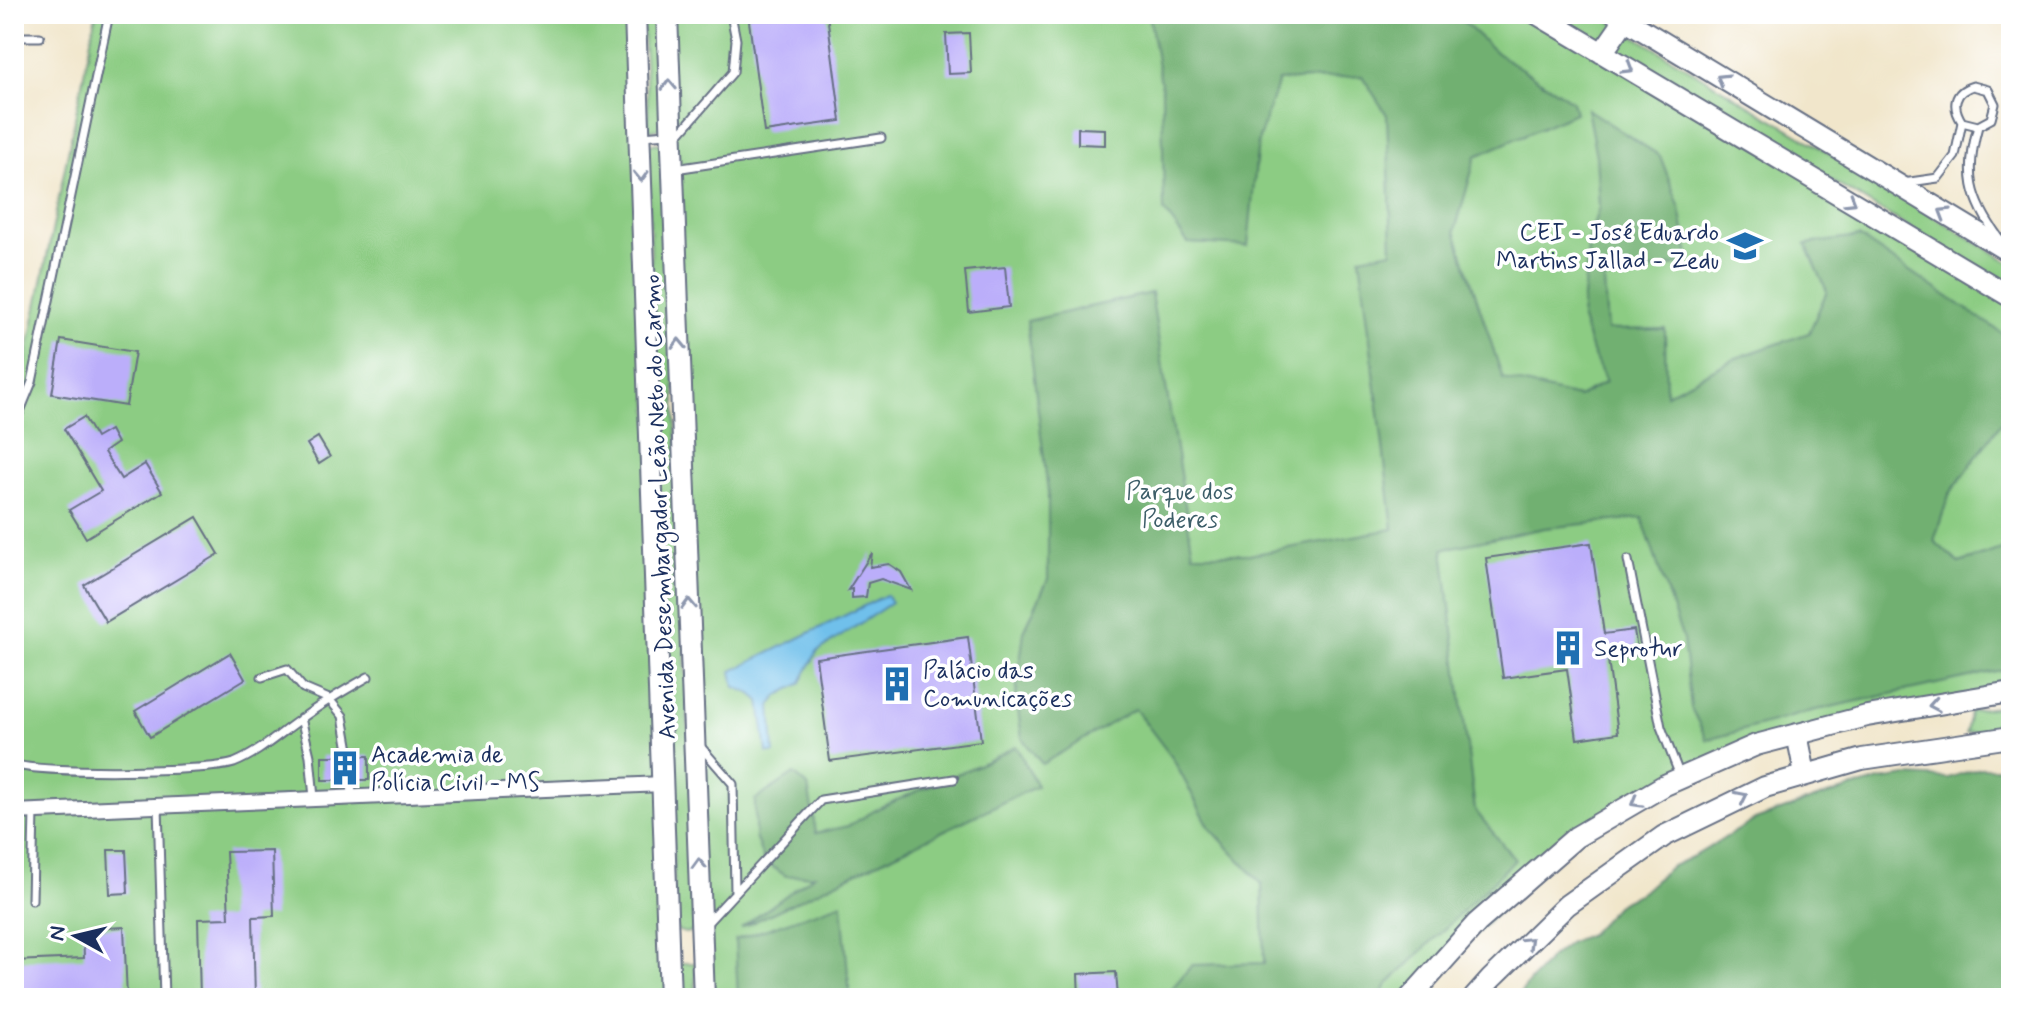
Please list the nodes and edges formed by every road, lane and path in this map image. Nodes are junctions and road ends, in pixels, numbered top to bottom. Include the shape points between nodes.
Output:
1 (109, 14) edge
2 (635, 14) edge
3 (667, 14) edge
4 (731, 14) edge
5 (1537, 14) edge
6 (1621, 17) edge
7 (14, 37) edge
8 (40, 37) dead end
9 (1602, 53) junction
10 (1962, 122) junction
11 (1978, 126) junction
12 (671, 134) junction
13 (639, 136) junction
14 (881, 138) dead end
15 (672, 170) junction
16 (1896, 185) junction
17 (2010, 253) edge
18 (2011, 297) edge
19 (14, 426) edge
20 (1628, 560) dead end
21 (262, 677) dead end
22 (368, 677) dead end
23 (2011, 692) edge
24 (329, 699) junction
25 (301, 718) junction
26 (1797, 734) junction
27 (2011, 737) edge
28 (694, 739) junction
29 (350, 756) dead end
30 (14, 764) edge
31 (1805, 774) junction
32 (1681, 778) junction
33 (954, 779) dead end
34 (351, 780) dead end
35 (663, 784) junction
36 (352, 797) junction
37 (314, 798) junction
38 (158, 806) junction
39 (34, 811) junction
40 (14, 812) edge
41 (735, 892) junction
42 (32, 900) dead end
43 (702, 937) junction
44 (667, 948) junction
45 (164, 998) edge
46 (670, 998) edge
47 (704, 998) edge
48 (1410, 998) edge
49 (1474, 998) edge

1 - 19 lane via 32,382
2 - 13 main road, Avenida Desembargador Leão Neto do Carmo
12 -> 3 main road, Avenida Desembargador Leão Neto do Carmo
4 - 12 lane via 736,40 733,72 680,133
5 - 9 main road
6 - 9 main road
16 -> 6 main road
7 - 8 lane
9 -> 18 main road
10 - 11 lane
10 - 11 lane via 1956,113 1959,93 1981,86 1993,96 1995,112
10 - 16 lane via 1955,156 1938,178
11 - 17 lane via 1970,180 1985,220
12 - 13 lane
12 - 15 main road, Avenida Desembargador Leão Neto do Carmo
13 -> 35 main road, Avenida Desembargador Leão Neto do Carmo
14 - 15 lane
28 -> 15 main road, Avenida Desembargador Leão Neto do Carmo
17 -> 16 main road
20 - 32 lane via 1661,727
21 - 24 lane via 287,669 303,688
22 - 24 lane
23 -> 26 main road via 1867,716
24 - 25 lane
24 - 29 lane via 343,716
25 - 30 lane via 256,753 231,764 58,770
25 - 37 lane
26 - 31 main road
26 - 32 main road via 1756,745
27 - 31 main road via 1862,759
28 - 41 lane via 733,784
43 -> 28 main road, Avenida Desembargador Leão Neto do Carmo
49 -> 31 main road via 1567,905 1664,836 1765,787
32 -> 48 main road via 1576,837 1477,923
33 - 41 lane via 821,800
34 - 36 lane
35 - 36 street
35 - 44 main road, Avenida Desembargador Leão Neto do Carmo
36 - 37 street
37 - 38 street
38 - 39 street
38 - 45 lane
39 - 40 street
39 - 42 lane
41 - 43 lane
43 - 44 main road
43 - 47 main road, Avenida Desembargador Leão Neto do Carmo
44 - 46 main road, Avenida Desembargador Leão Neto do Carmo

